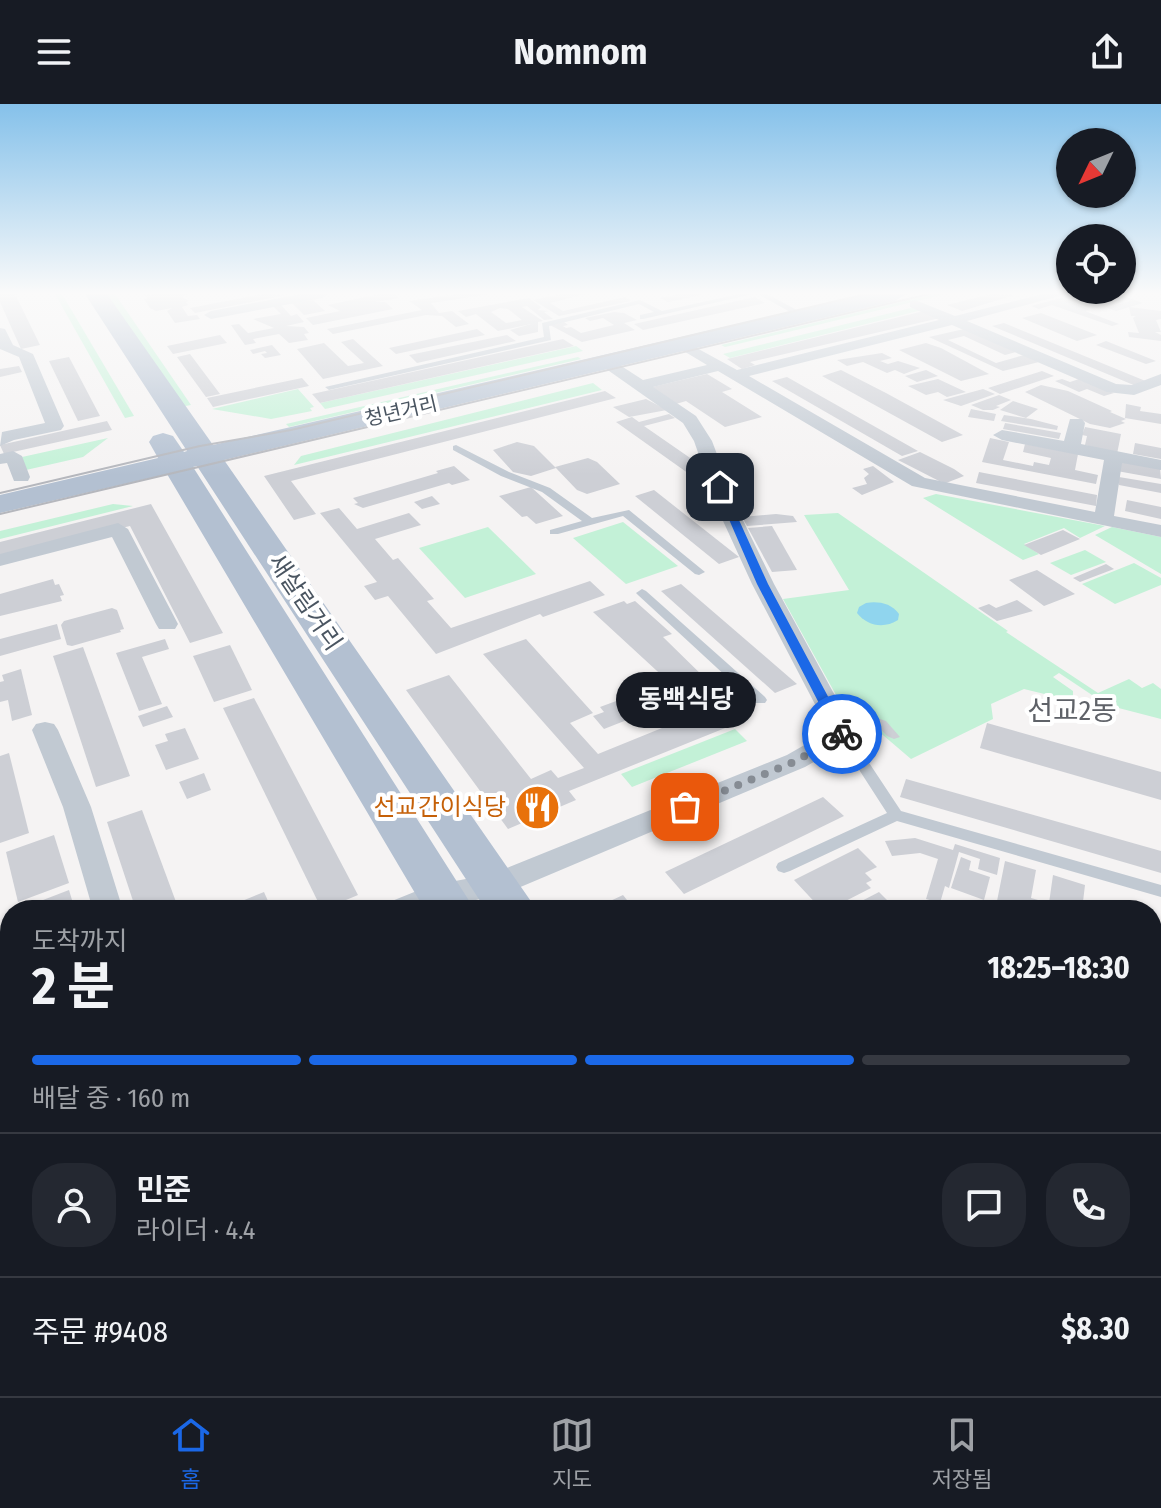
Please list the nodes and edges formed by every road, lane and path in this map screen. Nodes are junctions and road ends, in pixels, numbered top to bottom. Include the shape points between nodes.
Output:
1 (25, 354) edge
2 (110, 354) edge
3 (130, 354) edge
4 (475, 354) edge
5 (641, 354) edge
6 (700, 354) edge
7 (798, 354) edge
8 (1032, 354) edge
9 (607, 363) junction
10 (728, 370) junction
11 (1161, 379) edge
12 (640, 386) junction
13 (329, 387) dead end
14 (138, 400) dead end
15 (1076, 423) dead end
16 (154, 427) dead end
17 (1002, 435) dead end
18 (0, 441) edge
19 (456, 448) dead end
20 (1071, 448) junction
21 (1114, 456) junction
22 (0, 459) edge
23 (190, 459) junction
24 (1161, 465) edge
25 (21, 477) dead end
26 (0, 504) edge
27 (1104, 519) junction
28 (589, 521) junction
29 (1161, 531) edge
30 (554, 532) dead end
31 (0, 560) edge
32 (699, 572) dead end
33 (642, 593) dead end
34 (167, 624) dead end
35 (760, 700) dead end
36 (45, 730) dead end
37 (843, 734) junction
38 (896, 815) junction
39 (784, 867) dead end
40 (1161, 891) edge
41 (504, 898) edge
42 (105, 900) edge
43 (444, 900) edge
44 (474, 900) edge

1 - 18 street via 55,426
2 - 14 main road
3 - 23 main road, 새살림거리
4 - 13 lane
5 - 9 main road, 청년거리
6 - 10 street
7 - 10 street
8 - 11 street via 1113,389 1134,390
9 - 12 street
9 - 23 main road, 청년거리
10 - 12 street
10 - 27 street via 919,482
12 - 37 street via 690,420 703,441 757,572
15 - 20 street
16 - 23 main road, 새살림거리
17 - 20 street
19 - 28 lane via 546,490
20 - 21 street
21 - 24 street
21 - 27 street
22 - 25 street via 13,456
23 - 26 main road, 청년거리
23 - 41 main road, 새살림거리
23 - 43 main road, 새살림거리
27 - 29 street
28 - 30 lane
28 - 32 lane via 625,512
31 - 34 street via 118,529
33 - 35 lane
36 - 42 street via 77,807
37 - 38 lane
37 - 41 street
38 - 39 lane
38 - 40 lane
41 - 44 street

